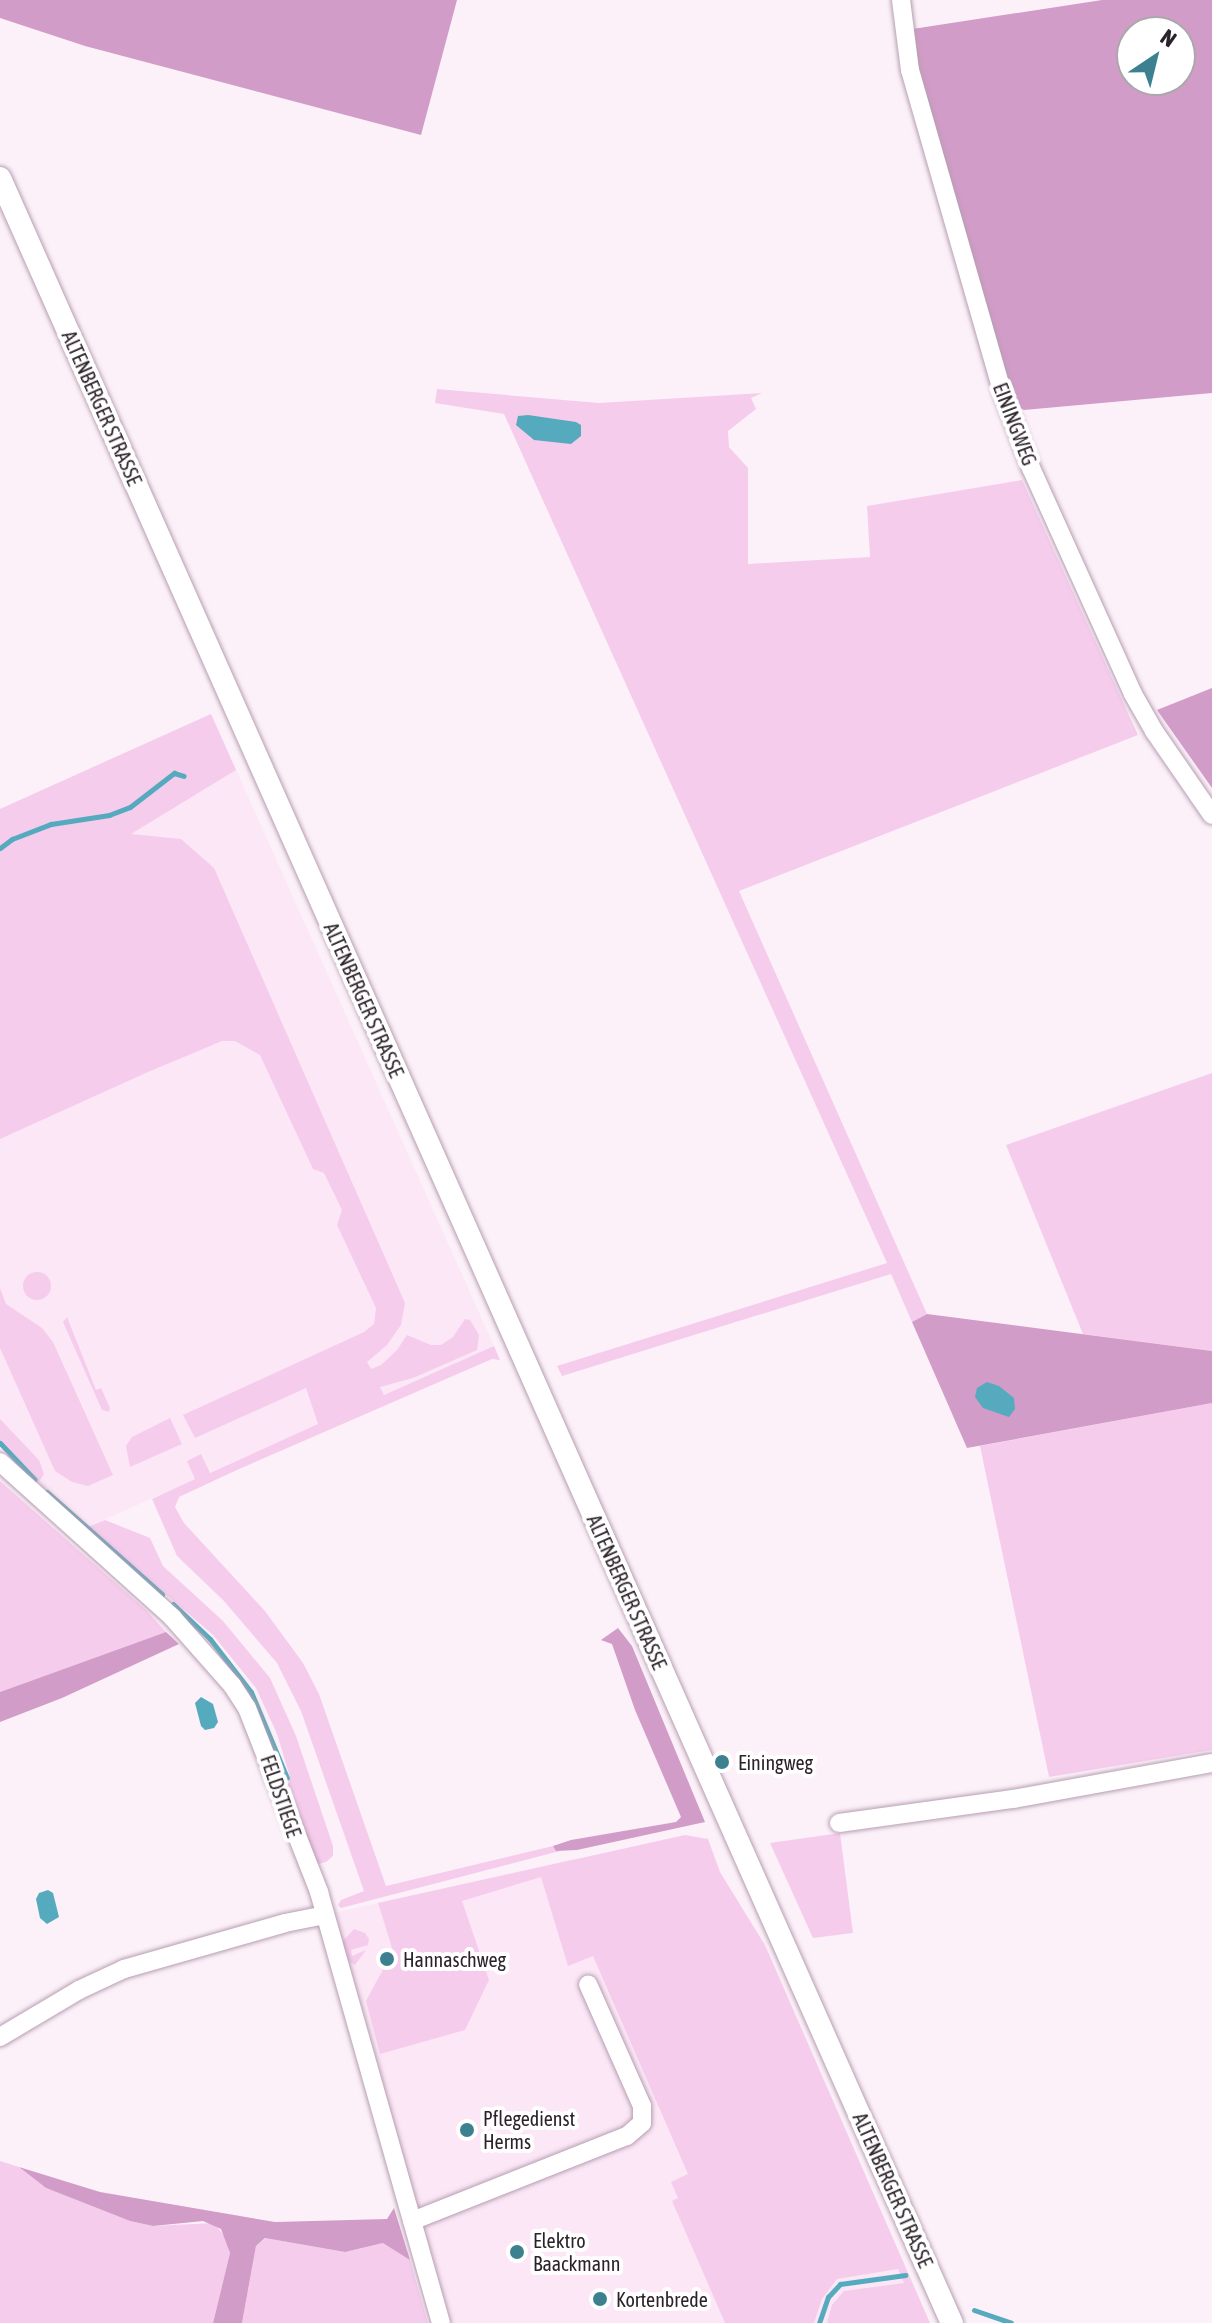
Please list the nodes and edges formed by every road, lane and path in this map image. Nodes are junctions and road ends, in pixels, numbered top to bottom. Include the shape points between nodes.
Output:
1 (901, 0) edge
2 (0, 178) edge
3 (1212, 815) edge
4 (0, 1462) edge
5 (1212, 1763) edge
6 (839, 1823) dead end
7 (325, 1915) junction
8 (588, 1984) dead end
9 (0, 2037) edge
10 (412, 2221) junction
11 (441, 2323) edge
12 (952, 2323) edge

1 - 3 street, EININGWEG via 910,70 1015,427 1133,694
2 - 12 main road, ALTENBERGER STRASSE
4 - 7 street, FELDSTIEGE via 172,1617 232,1685 257,1729
5 - 6 street
7 - 9 street via 124,1969
7 - 10 street, FELDSTIEGE
8 - 10 street via 642,2106 642,2123 627,2136
10 - 11 street, FELDSTIEGE

